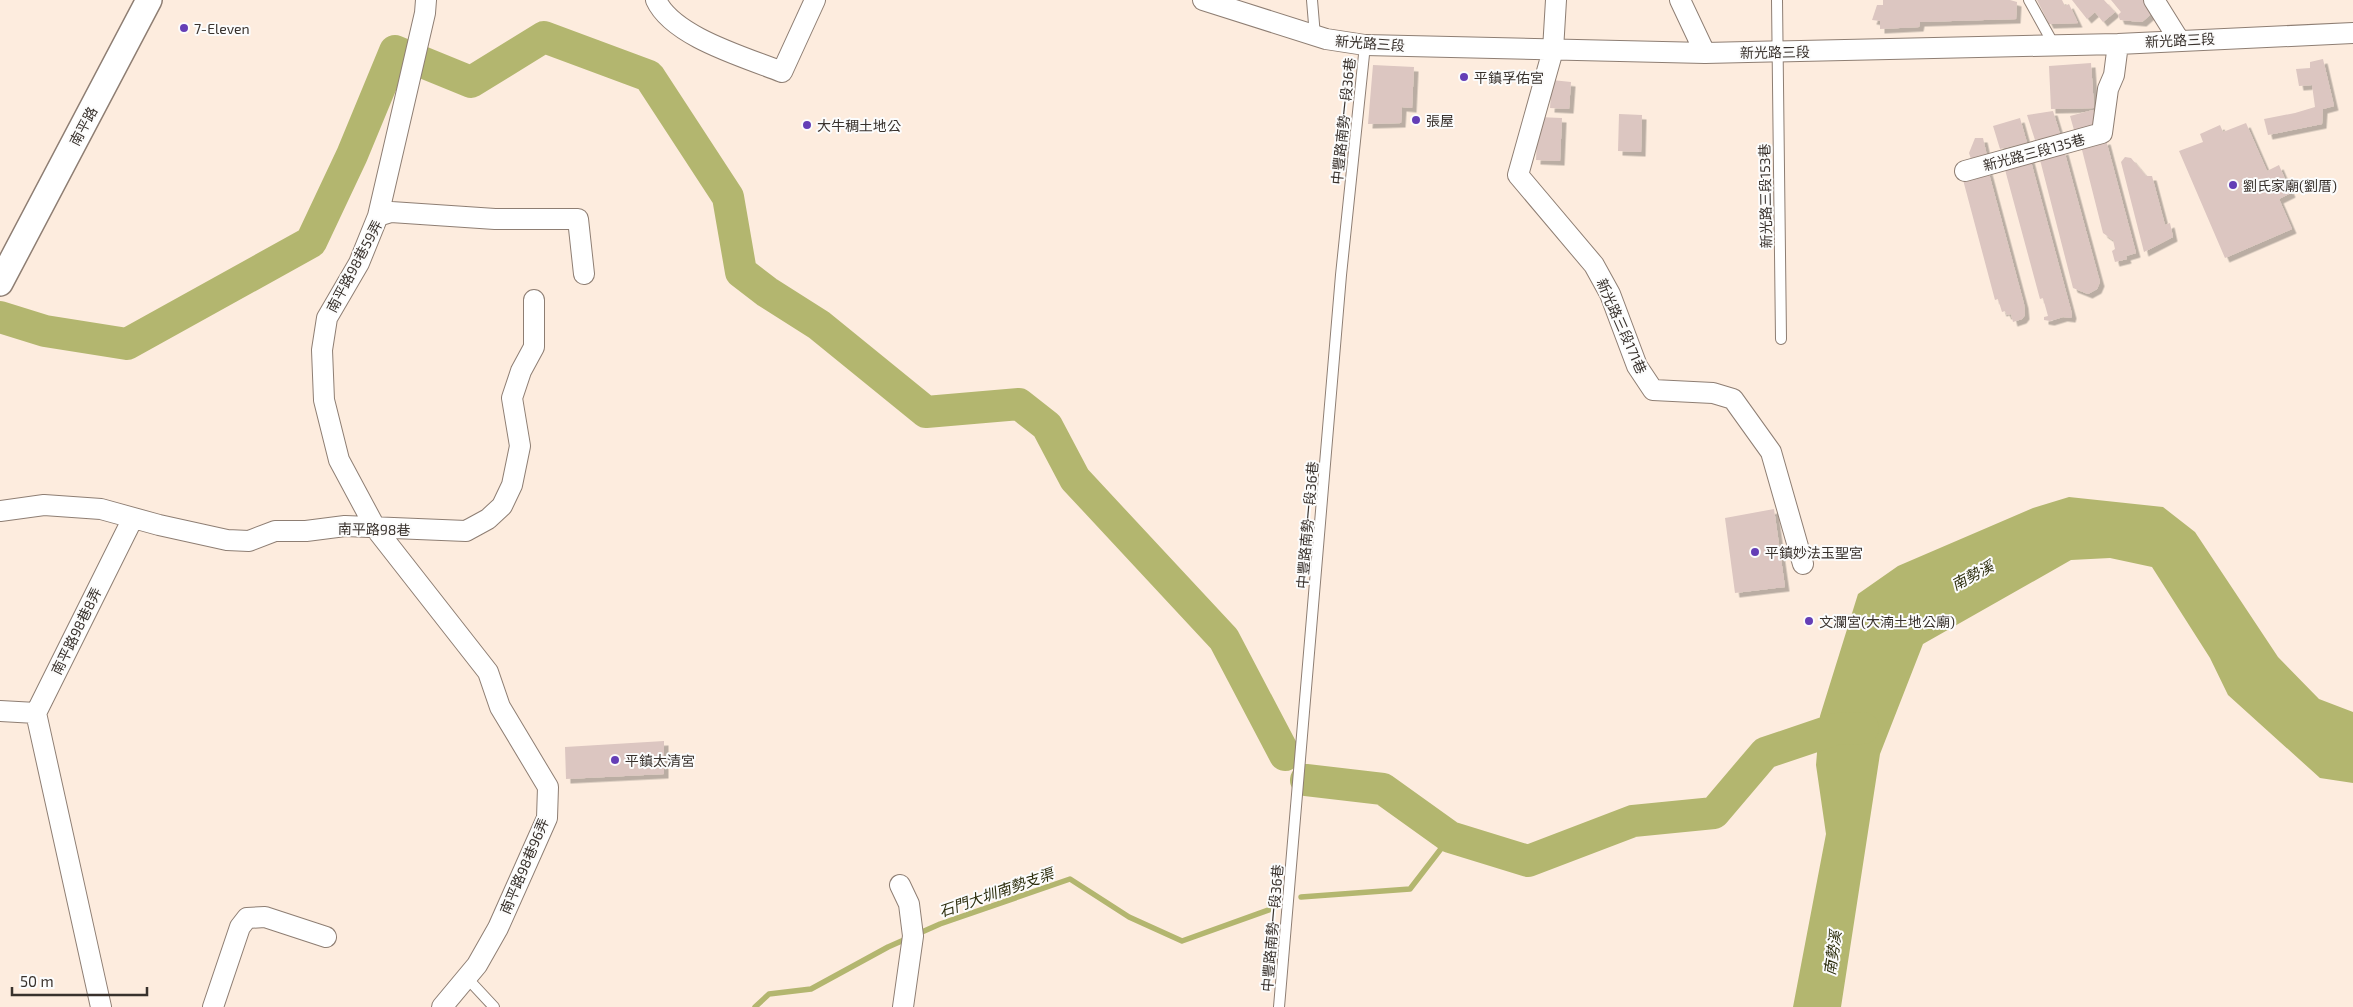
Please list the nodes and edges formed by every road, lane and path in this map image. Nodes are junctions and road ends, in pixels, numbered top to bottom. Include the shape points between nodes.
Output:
1 (149, 0) edge
2 (426, 0) edge
3 (656, 0) edge
4 (815, 0) edge
5 (1203, 0) edge
6 (1312, 0) edge
7 (1556, 0) edge
8 (1680, 0) edge
9 (1777, 0) edge
10 (2029, 0) edge
11 (2154, 0) edge
12 (2353, 34) edge
13 (1315, 36) junction
14 (2179, 40) junction
15 (2118, 44) junction
16 (1365, 45) junction
17 (2054, 45) junction
18 (1553, 50) junction
19 (1777, 52) junction
20 (1705, 53) junction
21 (1966, 171) dead end
22 (378, 216) junction
23 (584, 274) dead end
24 (0, 283) edge
25 (534, 300) dead end
26 (1781, 340) dead end
27 (0, 511) edge
28 (132, 518) junction
29 (376, 528) junction
30 (1803, 564) dead end
31 (0, 711) edge
32 (36, 712) junction
33 (900, 885) dead end
34 (326, 937) dead end
35 (467, 978) junction
36 (101, 1007) edge
37 (214, 1007) edge
38 (442, 1007) edge
39 (494, 1007) edge
40 (903, 1007) edge
41 (1279, 1007) edge

1 - 24 street, 南平路
2 - 22 street
3 - 4 street via 674,23 695,36 782,72
5 - 13 street, 新光路三段
6 - 13 lane
7 - 18 street, 新光路三段171巷
8 - 20 street
9 - 19 lane, 新光路三段153巷
10 - 17 lane
11 - 14 street
12 - 14 street, 新光路三段
13 - 16 street, 新光路三段
14 - 15 street, 新光路三段
15 - 17 street, 新光路三段
15 - 21 street, 新光路三段135巷 via 2102,134
16 - 18 street, 新光路三段
16 - 41 lane, 中豐路南勢一段36巷 via 1341,275
17 - 19 street, 新光路三段
18 - 20 street, 新光路三段
18 - 30 street, 新光路三段171巷 via 1518,175 1594,265 1610,294 1637,366 1653,390 1712,393 1733,399 1771,452
19 - 20 street, 新光路三段
19 - 26 lane, 新光路三段153巷
22 - 23 street, 南平路98巷59弄 via 391,212 495,219 578,219
22 - 29 street, 南平路98巷59弄 via 359,263 327,318 322,350 324,400 339,460
25 - 29 street, 南平路98巷 via 534,346 512,398 520,446 512,485 502,506 488,519 466,531
27 - 28 street, 南平路98巷 via 44,505 101,509
28 - 29 street, 南平路98巷 via 227,540 250,540 275,531 306,532 345,526
28 - 32 street, 南平路98巷8弄
29 - 35 street, 南平路98巷96弄 via 488,672 500,707 548,787 547,818 498,928
31 - 32 street
32 - 36 street
33 - 40 street via 913,927
34 - 37 street via 265,917 247,918 240,928
35 - 38 street, 南平路98巷96弄
35 - 39 lane

